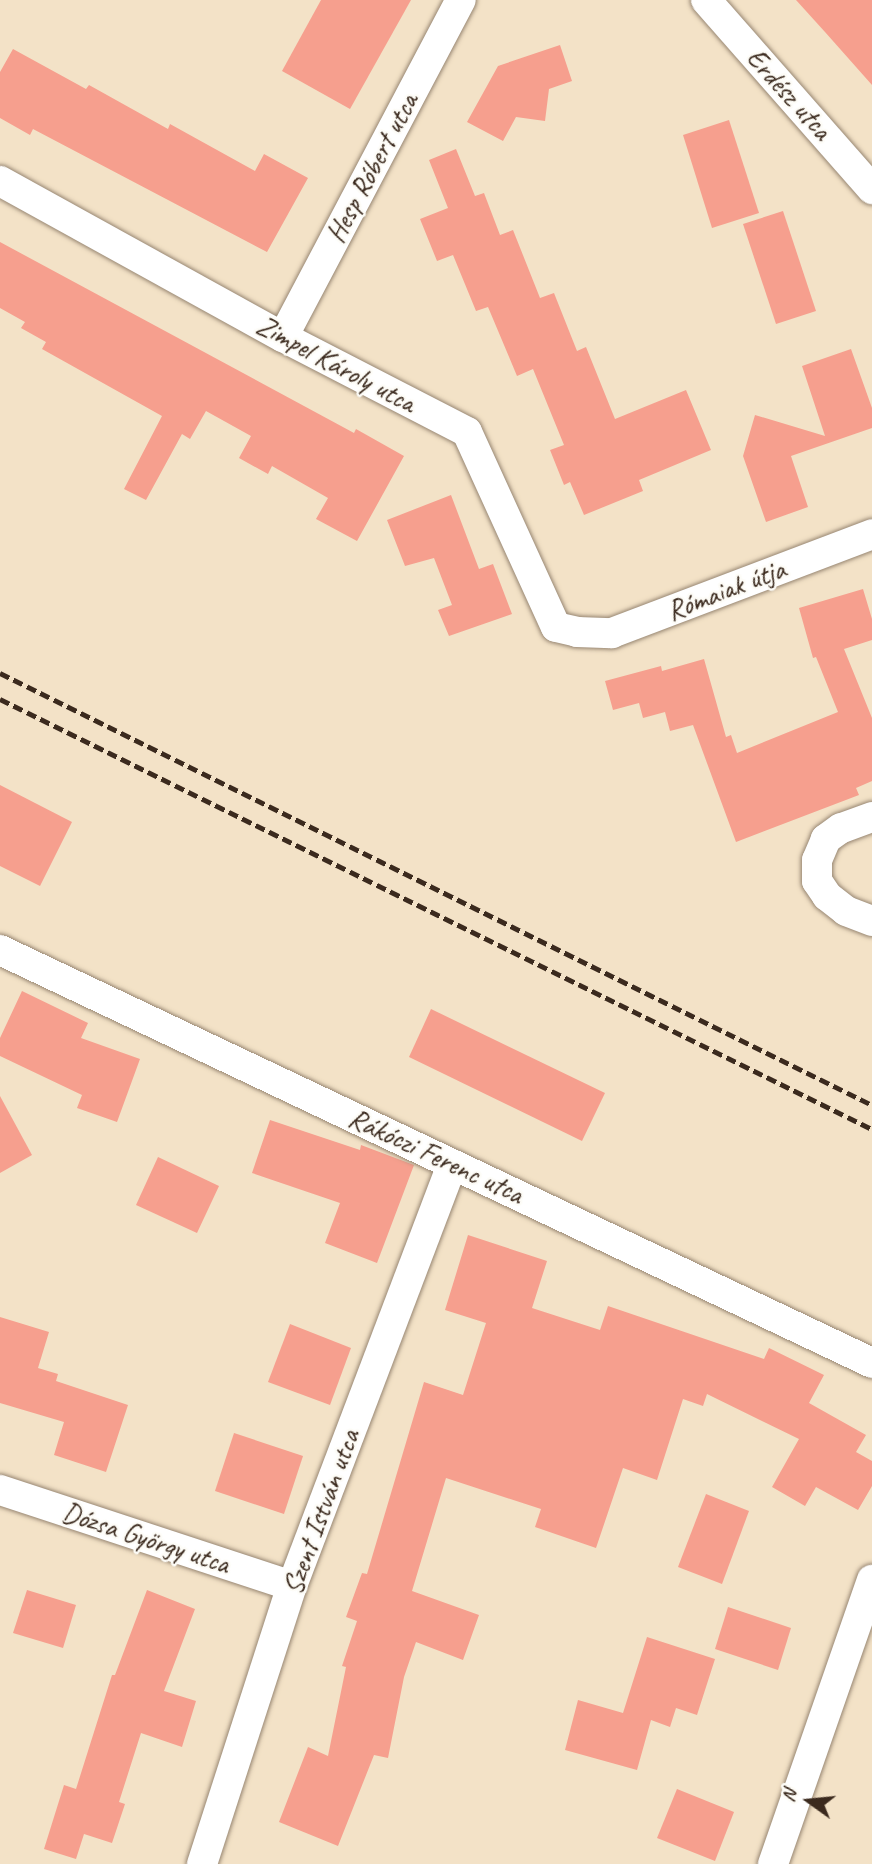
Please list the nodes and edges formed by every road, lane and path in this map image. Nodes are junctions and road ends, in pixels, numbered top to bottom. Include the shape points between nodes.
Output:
1 (461, 0) edge
2 (706, 0) edge
3 (867, 170) edge
4 (0, 181) edge
5 (284, 337) junction
6 (872, 534) edge
7 (577, 632) joint
8 (872, 817) edge
9 (872, 921) edge
10 (4, 956) edge
11 (452, 1164) junction
12 (872, 1363) edge
13 (0, 1490) edge
14 (872, 1580) edge
15 (292, 1587) junction
16 (202, 1864) edge
17 (773, 1864) edge

1 - 5 street, Hesp Róbert utca
2 - 3 street, Erdész utca
4 - 5 street, Zimpel Károly utca
5 - 7 street, Zimpel Károly utca via 467,432 556,627
6 - 7 street, Rómaiak útja via 612,633
8 - 9 street via 826,839 817,860 817,881 827,896 846,911
10 - 11 street, Rákóczi Ferenc utca
11 - 12 street, Rákóczi Ferenc utca
11 - 15 street, Szent István utca
13 - 15 street, Dózsa György utca
14 - 17 street
15 - 16 street, Szent István utca

